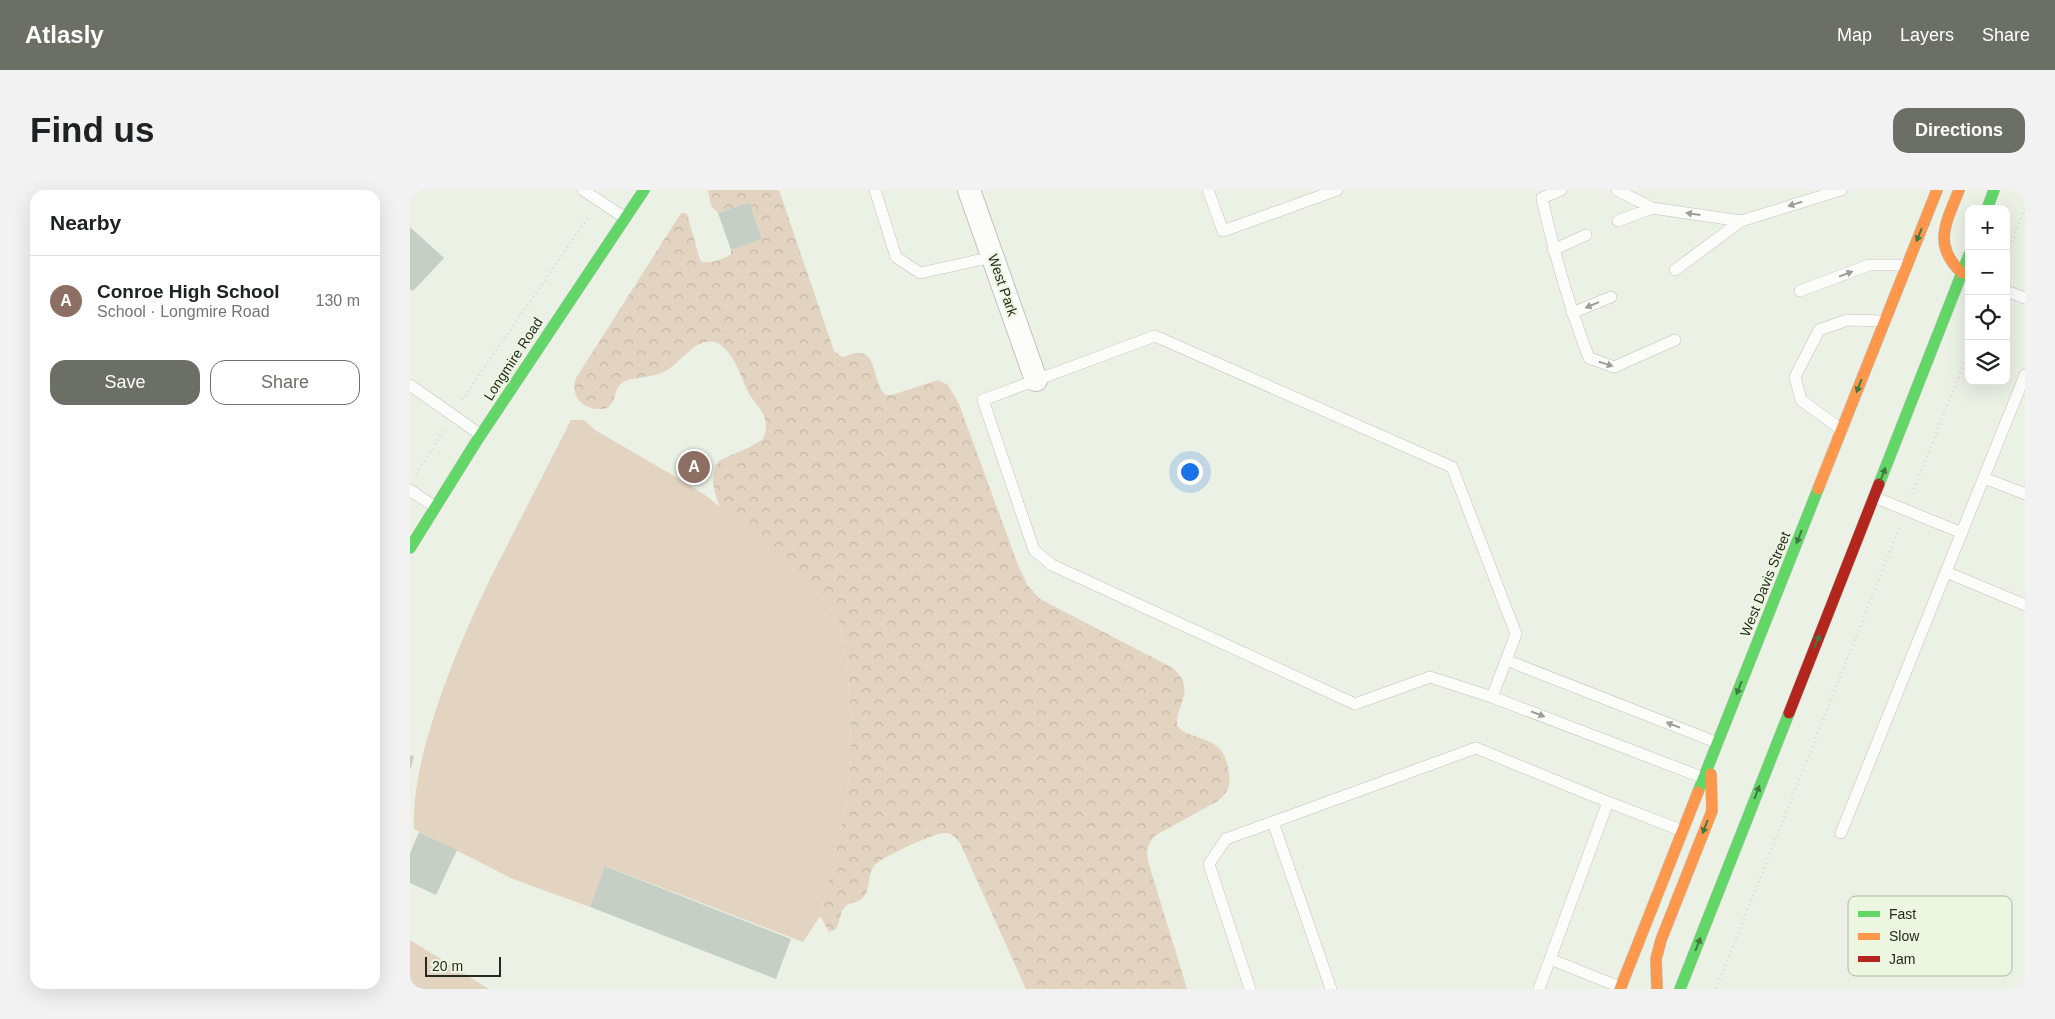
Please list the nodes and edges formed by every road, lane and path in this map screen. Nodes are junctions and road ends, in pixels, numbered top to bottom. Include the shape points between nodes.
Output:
1 (584, 190) edge
2 (644, 190) edge
3 (876, 190) edge
4 (969, 190) edge
5 (1208, 190) edge
6 (1338, 190) edge
7 (1561, 190) edge
8 (1617, 190) edge
9 (1841, 190) edge
10 (1937, 190) edge
11 (1959, 190) edge
12 (1994, 190) edge
13 (600, 201) junction
14 (1988, 205) edge
15 (1652, 208) junction
16 (2025, 208) edge
17 (625, 218) junction
18 (1618, 221) dead end
19 (1741, 221) junction
20 (1586, 235) dead end
21 (1553, 250) junction
22 (2008, 250) edge
23 (993, 257) junction
24 (1907, 265) junction
25 (1674, 270) dead end
26 (1965, 275) edge
27 (1800, 291) dead end
28 (2010, 292) edge
29 (1611, 297) dead end
30 (2025, 298) edge
31 (1572, 313) junction
32 (1885, 321) junction
33 (1676, 340) dead end
34 (1965, 361) edge
35 (2025, 375) edge
36 (1036, 380) junction
37 (410, 385) edge
38 (453, 415) junction
39 (1842, 430) junction
40 (481, 435) junction
41 (414, 477) dead end
42 (1984, 478) junction
43 (410, 490) edge
44 (2025, 494) edge
45 (1874, 498) junction
46 (435, 507) junction
47 (1905, 511) junction
48 (1962, 533) junction
49 (410, 548) edge
50 (1946, 572) junction
51 (2025, 604) edge
52 (1506, 660) junction
53 (1492, 697) junction
54 (1718, 743) junction
55 (1710, 762) junction
56 (1704, 778) junction
57 (1608, 802) junction
58 (1273, 822) junction
59 (1683, 831) junction
60 (1841, 834) dead end
61 (1550, 959) junction
62 (1621, 988) edge
63 (1250, 989) edge
64 (1331, 989) edge
65 (1539, 989) edge
66 (1657, 989) edge
67 (1680, 989) edge
68 (1716, 989) edge

1 - 13 lane
2 - 17 main road, Longmire Road
3 - 23 lane via 896,256 920,273
4 - 23 street, West Park
5 - 6 lane via 1223,231
7 - 21 lane via 1542,198
8 - 15 lane
9 -> 19 lane
10 -> 24 main road, West Davis Street
11 - 26 main road via 1946,222 1943,244 1951,265
12 - 14 main road
13 - 17 lane
13 - 38 path
15 - 18 lane
19 -> 15 lane
16 - 22 path
17 - 40 main road, Longmire Road
19 - 25 lane
20 - 21 lane
21 - 31 lane
23 - 36 street, West Park
27 -> 24 lane via 1870,265
24 - 32 main road, West Davis Street
45 -> 26 main road
28 - 30 lane
29 -> 31 lane
31 -> 33 lane via 1589,358 1614,367
32 -> 39 main road, West Davis Street
32 - 39 lane via 1847,320 1819,330 1795,377 1801,400
34 - 47 path
35 - 42 lane
36 - 52 lane via 1155,336 1452,467 1516,634
36 - 53 lane via 983,400 1034,550 1052,565 1355,704 1430,677
37 - 38 lane
38 - 40 lane
38 - 41 path
39 -> 54 main road, West Davis Street
40 - 46 main road, Longmire Road
42 - 44 lane
42 - 48 lane
43 - 46 lane
45 - 47 lane
67 -> 45 main road
46 - 49 main road, Longmire Road
47 - 48 lane
47 - 68 path
48 - 50 lane
50 - 51 lane
50 - 60 lane
52 - 53 lane
54 -> 52 lane
53 -> 56 lane
54 - 55 main road, West Davis Street
55 - 56 main road, West Davis Street
55 -> 66 main road via 1712,811 1661,940 1656,959
56 - 59 main road, West Davis Street
57 - 58 lane via 1476,748
57 - 59 lane
57 - 61 lane
58 - 63 lane via 1226,839 1209,864
58 - 64 lane
59 - 62 main road, West Davis Street
61 - 62 lane
61 - 65 lane

